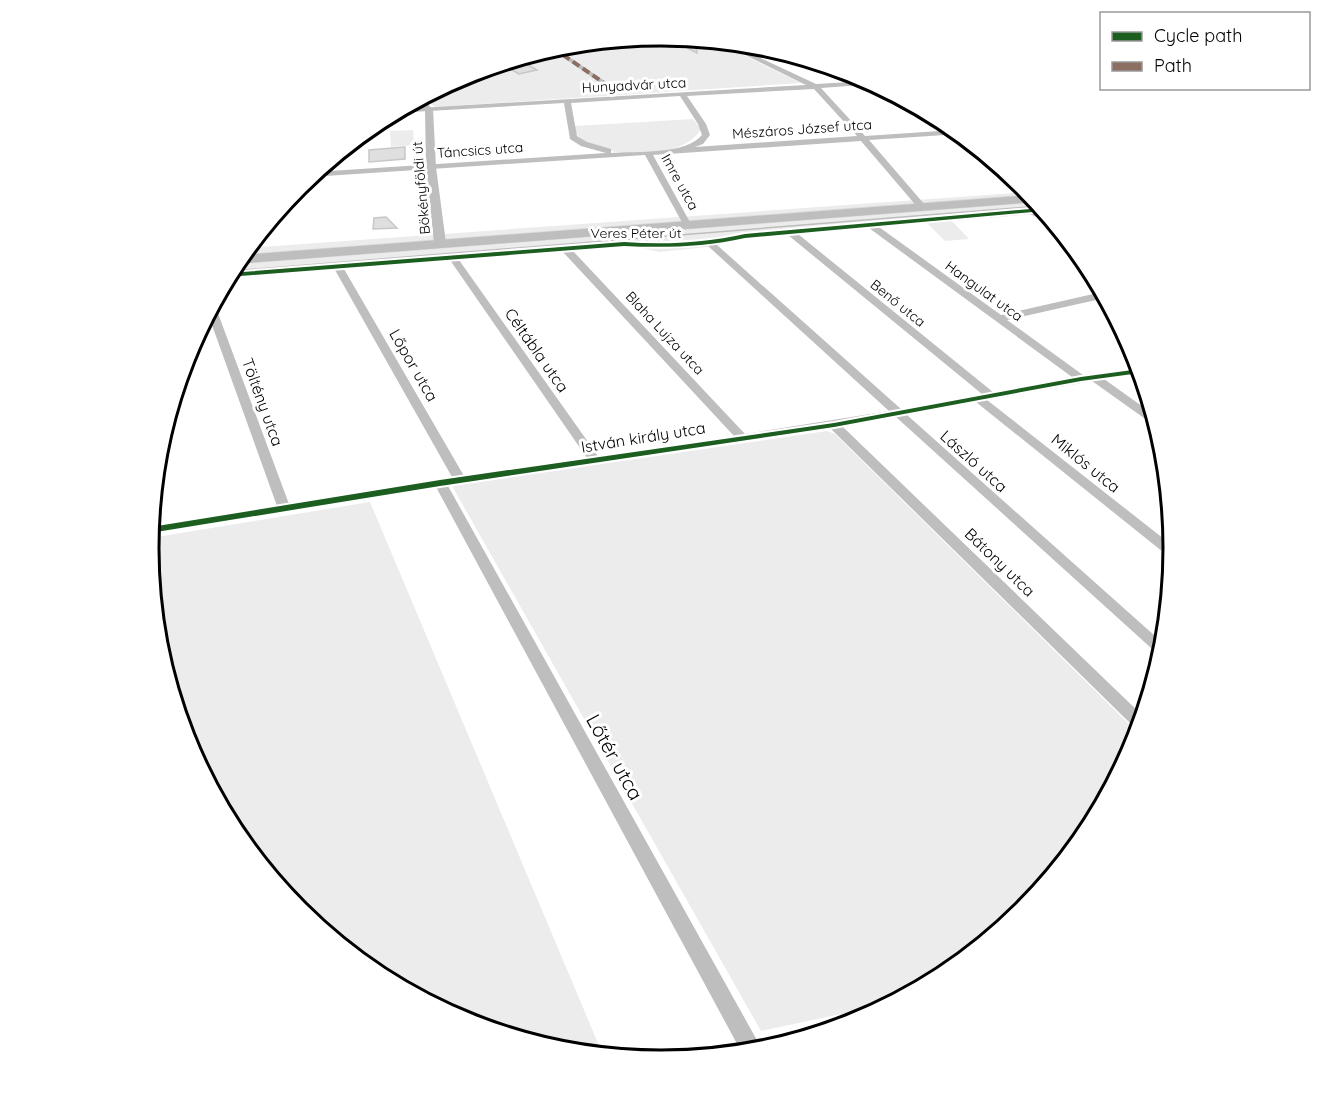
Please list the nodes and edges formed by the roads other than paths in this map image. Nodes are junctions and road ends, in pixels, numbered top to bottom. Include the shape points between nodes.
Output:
1 (749, 55) edge
2 (564, 56) edge
3 (852, 84) edge
4 (607, 85) dead end
5 (816, 87) junction
6 (682, 94) junction
7 (567, 101) junction
8 (424, 106) edge
9 (417, 110) edge
10 (429, 110) junction
11 (943, 133) edge
12 (864, 139) junction
13 (680, 151) junction
14 (648, 153) junction
15 (623, 154) junction
16 (431, 167) junction
17 (327, 174) edge
18 (1026, 205) edge
19 (1027, 206) edge
20 (922, 207) junction
21 (687, 225) junction
22 (871, 225) junction
23 (789, 231) junction
24 (440, 243) junction
25 (711, 244) junction
26 (566, 248) junction
27 (253, 257) edge
28 (453, 258) junction
29 (338, 267) junction
30 (241, 274) edge
31 (1095, 297) edge
32 (215, 319) edge
33 (999, 319) junction
34 (1131, 372) edge
35 (1094, 377) junction
36 (1081, 379) junction
37 (984, 397) junction
38 (1144, 413) edge
39 (897, 414) junction
40 (834, 425) junction
41 (742, 438) junction
42 (595, 460) junction
43 (460, 480) junction
44 (440, 483) junction
45 (284, 508) junction
46 (160, 528) edge
47 (1163, 546) edge
48 (1153, 643) edge
49 (1134, 717) edge
50 (748, 1043) edge

1 - 5 street
2 - 4 street
3 - 5 street, Hunyadvár utca
5 - 6 street, Hunyadvár utca
5 - 12 street
6 - 7 street, Hunyadvár utca
6 - 13 street via 706,135
7 - 10 street, Hunyadvár utca
7 - 15 street via 573,137 591,147
8 - 10 street
9 - 10 street, Hunyadvár utca
10 - 16 street, Bökényföldi út
11 - 12 street, Mészáros József utca
12 - 13 street, Mészáros József utca
12 - 20 street
13 - 14 street, Mészáros József utca
14 - 15 street, Táncsics utca
14 - 21 street, Imre utca
15 - 16 street, Táncsics utca
16 - 17 street, Táncsics utca
16 - 24 street, Bökényföldi út
18 - 20 main road, Veres Péter út
19 - 22 street, Veres Péter út
20 - 21 main road, Veres Péter út
21 - 24 main road, Veres Péter út
22 - 23 street, Veres Péter út
22 - 33 street, Hangulat utca
23 - 25 street, Veres Péter út
23 - 37 street, Benő utca
24 - 27 main road, Veres Péter út
25 - 26 street, Veres Péter út
25 - 39 street, László utca
26 - 28 street, Veres Péter út
26 - 41 street, Blaha Lujza utca
28 - 29 street, Veres Péter út
28 - 42 street, Céltábla utca
29 - 30 street, Veres Péter út
29 - 43 street, Lőpor utca
31 - 33 street
32 - 45 street, Töltény utca
33 - 36 street, Hangulat utca
34 - 35 street, István király utca
35 - 36 street, István király utca
35 - 38 street
36 - 37 street, István király utca
37 - 39 street, István király utca
37 - 47 street, Miklós utca
39 - 40 street, István király utca
39 - 48 street, László utca
40 - 41 street, István király utca
40 - 49 street, Bátony utca
41 - 42 street, István király utca
42 - 43 street, István király utca
43 - 44 street, István király utca
44 - 45 street, István király utca
44 - 50 street, Lőtér utca
45 - 46 street, István király utca

